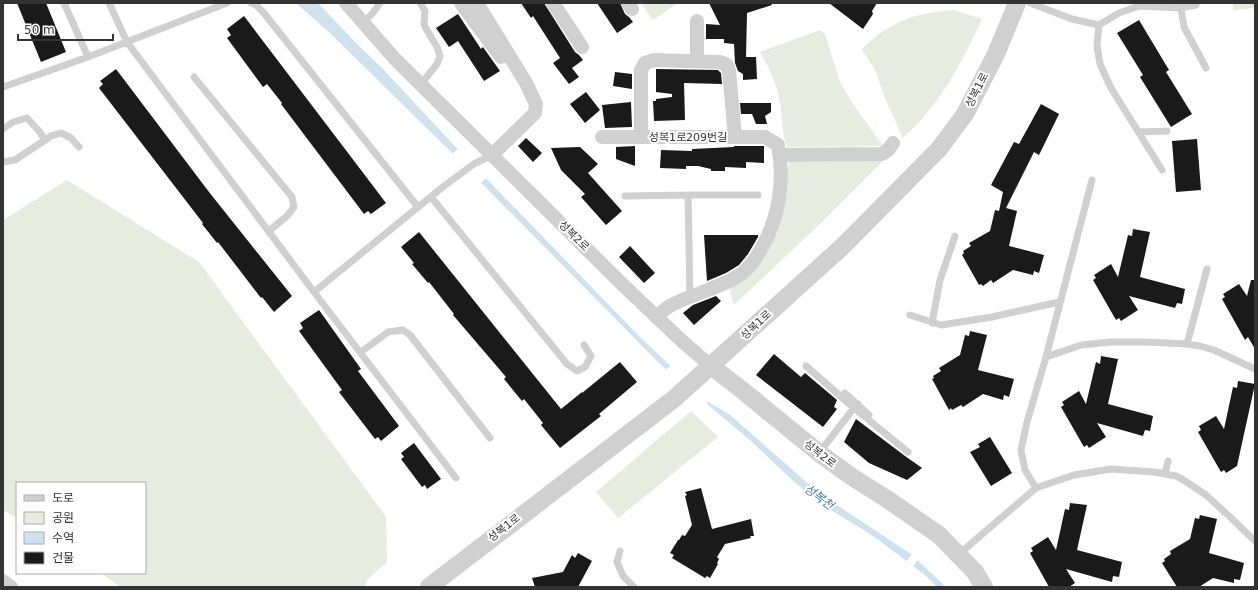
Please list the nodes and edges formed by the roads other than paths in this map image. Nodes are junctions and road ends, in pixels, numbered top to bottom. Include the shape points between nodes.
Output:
1 (64, 3) edge
2 (109, 3) edge
3 (227, 3) edge
4 (250, 3) edge
5 (346, 3) edge
6 (380, 3) edge
7 (420, 3) edge
8 (461, 3) edge
9 (477, 3) edge
10 (552, 3) edge
11 (1017, 3) edge
12 (1030, 3) edge
13 (1197, 3) edge
14 (1180, 6) edge
15 (697, 21) dead end
16 (362, 23) junction
17 (1099, 25) junction
18 (127, 42) junction
19 (582, 48) dead end
20 (88, 57) junction
21 (697, 61) junction
22 (1206, 68) dead end
23 (194, 78) dead end
24 (526, 82) junction
25 (421, 84) junction
26 (3, 87) edge
27 (3, 129) edge
28 (1167, 131) dead end
29 (1139, 132) junction
30 (602, 137) dead end
31 (641, 137) junction
32 (735, 137) junction
33 (45, 140) junction
34 (893, 144) dead end
35 (79, 147) dead end
36 (492, 155) junction
37 (780, 155) junction
38 (3, 162) edge
39 (1162, 170) dead end
40 (1092, 180) dead end
41 (688, 195) junction
42 (758, 195) dead end
43 (625, 196) dead end
44 (431, 197) junction
45 (418, 207) junction
46 (269, 231) junction
47 (955, 236) dead end
48 (1207, 269) dead end
49 (314, 292) junction
50 (690, 297) junction
51 (1059, 302) junction
52 (910, 315) dead end
53 (656, 317) junction
54 (932, 323) junction
55 (1187, 344) junction
56 (584, 345) dead end
57 (361, 352) junction
58 (1046, 357) junction
59 (806, 366) dead end
60 (1255, 370) edge
61 (705, 371) junction
62 (845, 393) dead end
63 (856, 406) junction
64 (869, 415) dead end
65 (490, 438) dead end
66 (908, 452) dead end
67 (819, 454) junction
68 (1168, 461) dead end
69 (1165, 474) junction
70 (456, 478) dead end
71 (1036, 488) junction
72 (1255, 541) edge
73 (620, 551) dead end
74 (959, 554) junction
75 (3, 581) edge
76 (11, 587) edge
77 (429, 587) edge
78 (634, 587) edge
79 (984, 587) edge

1 - 20 lane
2 - 18 lane
3 - 18 lane
4 - 45 lane via 263,12
5 - 16 street, 성복2로
6 - 16 lane
7 - 25 lane via 425,11 424,27 438,46 440,56 437,64
8 - 24 street via 504,61 513,78
9 - 24 street
10 - 19 street
11 - 61 street, 성복1로 via 996,54 965,114 939,149 843,246
12 - 17 lane via 1072,19
13 - 14 lane
14 - 17 lane via 1138,6 1119,13
14 - 22 lane via 1184,27
15 - 21 street
16 - 25 street, 성복2로
17 - 29 lane via 1097,46 1100,64 1111,88
18 - 20 lane
18 - 46 lane
20 - 26 lane
21 - 31 street, 성복1로209번길 via 654,60 645,63 641,70
21 - 32 street, 성복1로209번길 via 720,62 727,65
23 - 46 lane via 292,197 294,208
24 - 36 street via 536,104 535,113
25 - 36 street, 성복2로
27 - 33 lane via 13,122 27,118
28 - 29 lane
29 - 39 lane
30 - 31 street, 성복1로209번길
31 - 32 street, 성복1로209번길
32 - 37 street, 성복1로209번길 via 765,137 778,145
33 - 35 lane via 61,134 71,138
33 - 38 lane via 14,160
34 - 37 street via 882,154
36 - 44 lane via 474,164
36 - 53 street, 성복2로
37 - 50 street via 781,178 776,212 767,239 751,265 739,276
40 - 51 lane
41 - 42 lane
41 - 43 lane
41 - 50 lane
44 - 45 lane
44 - 56 lane via 567,364 577,371 585,367 591,356
45 - 49 lane
46 - 49 lane
47 - 54 lane via 940,280
48 - 55 lane
49 - 57 lane
50 - 53 street
51 - 54 lane via 992,318 940,325
51 - 58 lane
52 - 54 lane
53 - 61 street, 성복2로 via 683,342
55 - 58 lane via 1111,342 1081,345
55 - 60 lane via 1214,350
57 - 65 lane via 388,332 402,330 410,335
57 - 70 lane
58 - 71 lane via 1021,450 1025,470
59 - 63 lane
61 - 67 street, 성복2로 via 742,390
61 - 77 street, 성복1로 via 675,398
62 - 63 lane
63 - 64 lane
63 - 66 lane
63 - 67 lane
67 - 74 street, 성복2로 via 919,520
68 - 69 lane
69 - 71 lane via 1111,469 1074,475
69 - 72 lane via 1182,479 1206,495
71 - 74 lane
73 - 78 lane via 617,562 623,576
74 - 79 street, 성복2로
75 - 76 street

